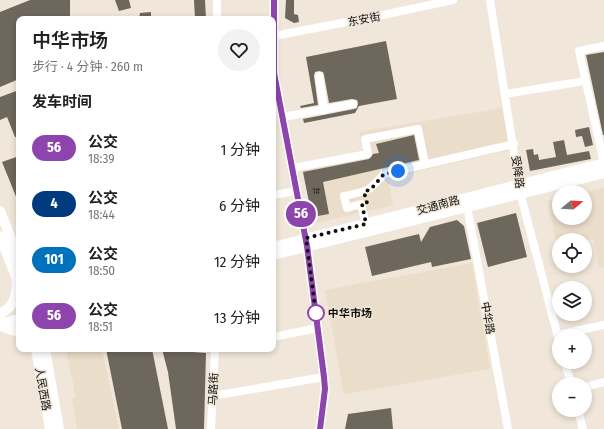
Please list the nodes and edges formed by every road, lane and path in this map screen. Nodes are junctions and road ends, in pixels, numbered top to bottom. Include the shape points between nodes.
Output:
1 (217, 0) edge
2 (274, 0) edge
3 (453, 0) edge
4 (490, 0) edge
5 (217, 16) edge
6 (274, 16) edge
7 (276, 36) edge
8 (604, 46) edge
9 (319, 76) dead end
10 (585, 81) junction
11 (276, 83) edge
12 (505, 94) junction
13 (353, 104) dead end
14 (324, 110) junction
15 (283, 117) junction
16 (514, 144) junction
17 (604, 163) edge
18 (425, 164) junction
19 (293, 168) junction
20 (604, 173) edge
21 (520, 188) junction
22 (297, 191) junction
23 (364, 192) junction
24 (276, 194) edge
25 (362, 204) junction
26 (467, 206) junction
27 (0, 211) edge
28 (366, 224) junction
29 (0, 236) edge
30 (306, 242) junction
31 (276, 247) edge
32 (16, 251) edge
33 (276, 254) edge
34 (16, 276) edge
35 (16, 296) edge
36 (16, 312) edge
37 (0, 315) edge
38 (16, 320) edge
39 (0, 325) edge
40 (604, 325) edge
41 (318, 328) junction
42 (556, 329) edge
43 (590, 329) edge
44 (16, 331) edge
45 (276, 336) edge
46 (37, 352) edge
47 (46, 352) edge
48 (50, 352) edge
49 (215, 352) edge
50 (49, 368) junction
51 (324, 377) junction
52 (604, 382) edge
53 (592, 385) edge
54 (212, 396) junction
55 (580, 417) edge
56 (50, 429) edge
57 (59, 429) edge
58 (212, 429) edge
59 (320, 429) edge
60 (508, 429) edge
61 (583, 429) edge

1 - 5 street
2 - 6 street
3 - 7 street, 东安街
4 - 12 street, 受降路
8 - 10 street via 579,51
9 - 14 street
10 - 12 street
10 - 17 street
11 - 15 street
12 - 16 street, 受降路
13 - 14 street
14 - 15 street
15 - 19 street
16 - 18 street
16 - 21 street, 受降路
17 - 21 main road, 交通南路
18 - 19 street via 418,129 364,139 368,154
18 - 23 street via 384,174 371,189
19 - 22 street
20 - 21 main road, 交通南路
21 - 26 main road, 交通南路
21 - 28 main road, 交通南路
21 - 42 street, 受降路
22 - 24 street
22 - 30 street
23 - 25 street via 367,203
23 - 25 street via 344,196 347,208
25 - 28 street
26 - 30 main road, 交通南路
26 - 60 street, 中华路
27 - 32 main road
28 - 30 main road, 交通南路
29 - 34 main road
30 - 31 main road, 交通南路
30 - 33 main road, 交通南路
30 - 41 street
35 - 37 main road via 13,305
36 - 37 main road
38 - 39 main road
39 - 44 main road
40 - 43 street
41 - 45 street
41 - 51 street
46 - 56 main road, 人民西路
47 - 50 main road, 人民西路
48 - 50 main road
49 - 54 street, 马路街
50 - 57 main road, 人民西路
51 - 54 street
51 - 59 street
52 - 53 street
54 - 58 street, 马路街
55 - 61 street

